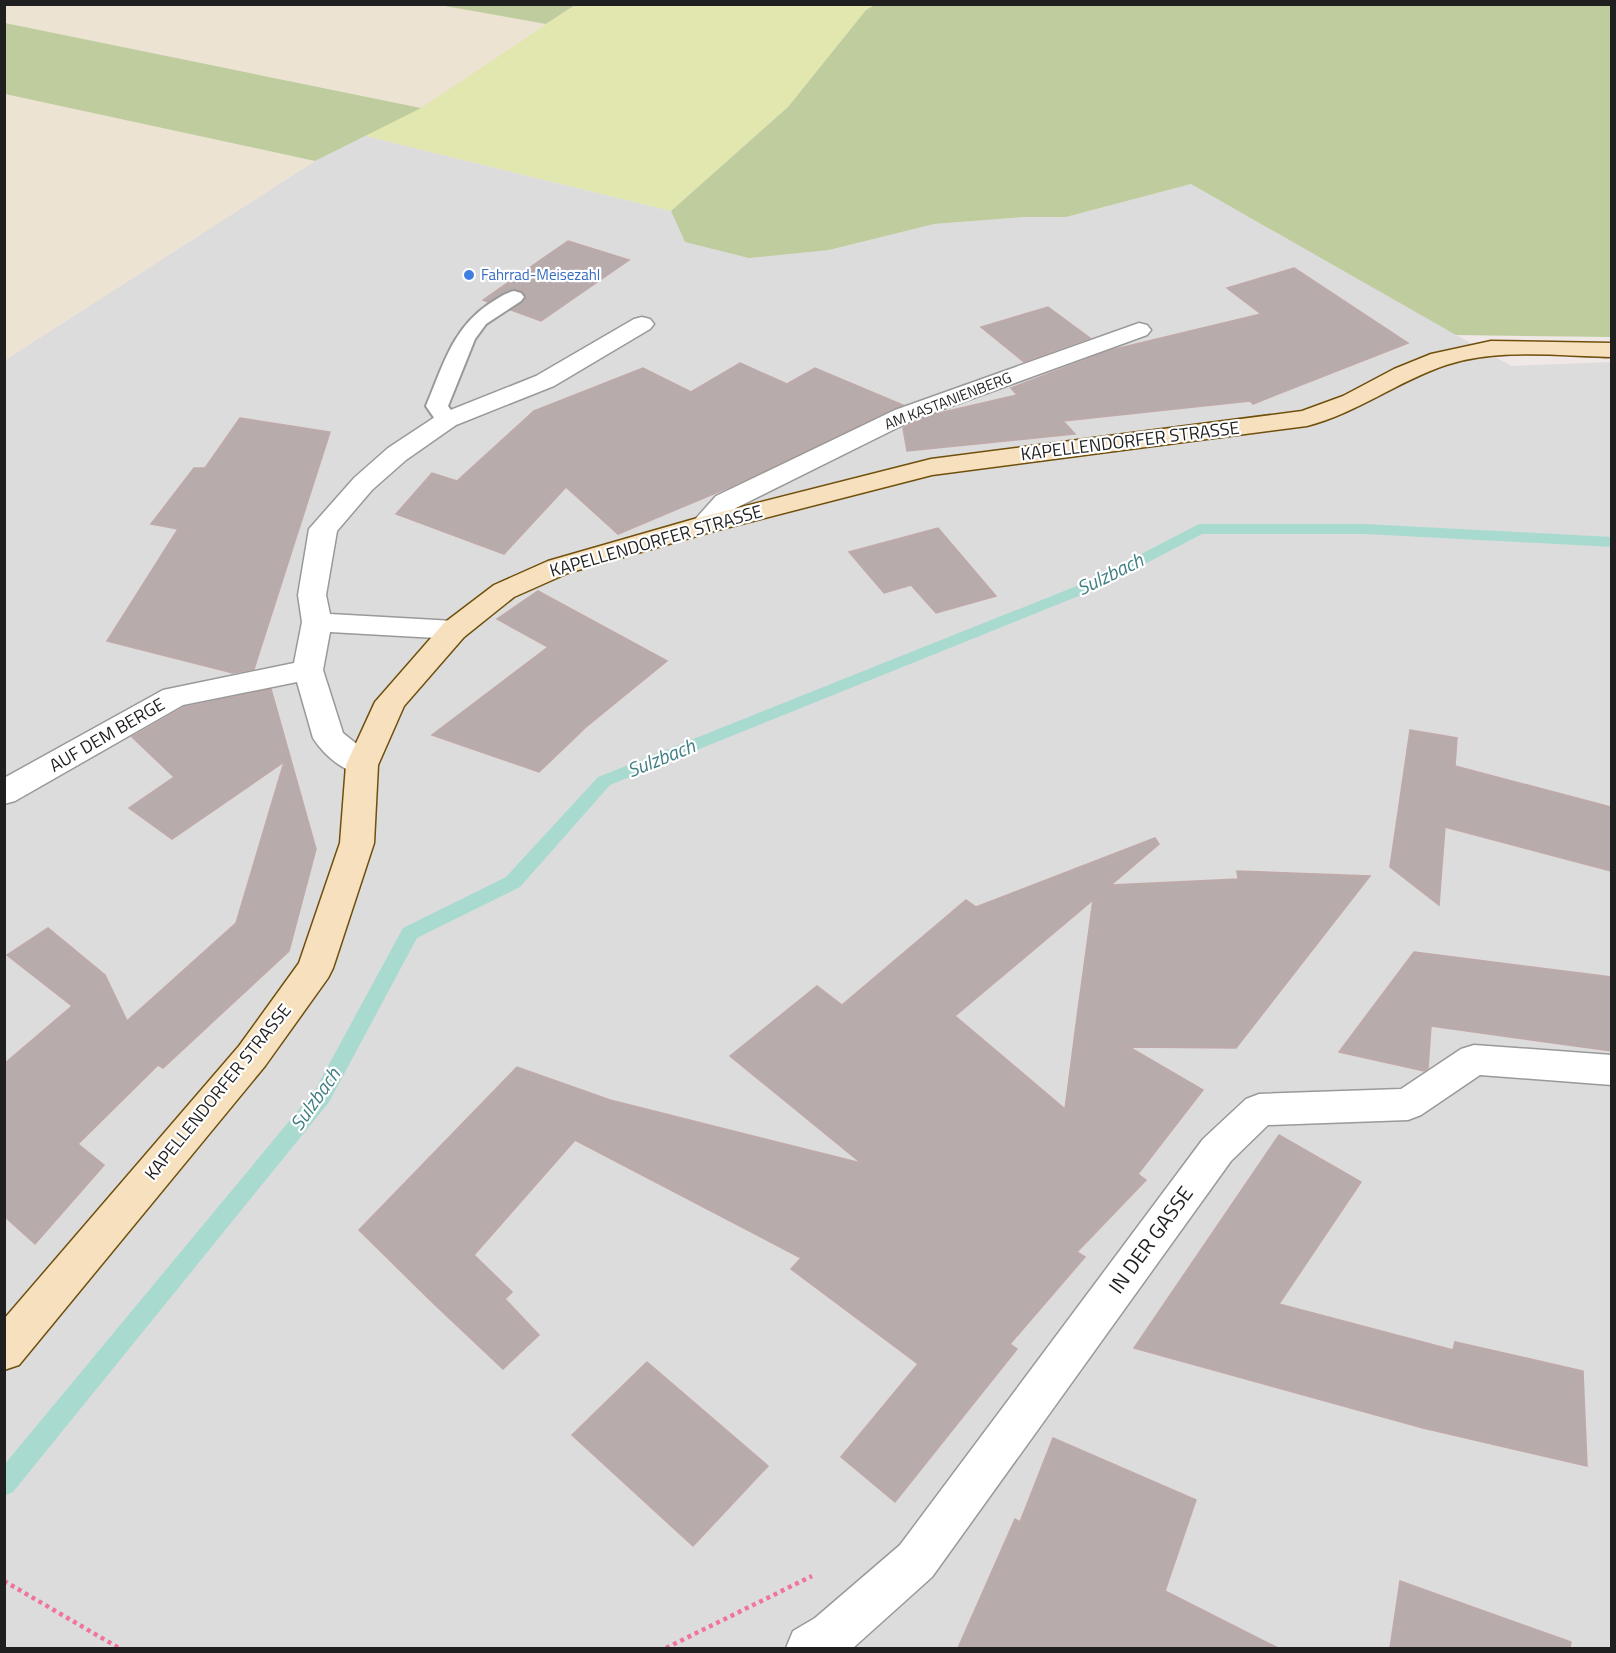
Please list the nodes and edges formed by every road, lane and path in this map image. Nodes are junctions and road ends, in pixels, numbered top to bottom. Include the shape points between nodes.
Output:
1 (514, 297) dead end
2 (642, 324) dead end
3 (1139, 330) dead end
4 (1611, 350) edge
5 (447, 420) junction
6 (704, 525) junction
7 (317, 622) junction
8 (454, 630) junction
9 (308, 670) junction
10 (362, 765) junction
11 (4, 793) edge
12 (1611, 1070) edge
13 (4, 1351) edge
14 (4, 1581) edge
15 (119, 1648) edge
16 (810, 1648) edge

1 - 5 lane via 479,320 465,338 437,406
2 - 5 street via 545,381
3 - 6 street, AM KASTANIENBERG via 904,415 726,502
4 - 6 street, KAPELLENDORFER STRASSE via 1491,348 1440,359 1307,418 931,467
5 - 7 street via 388,461 323,529 312,596
6 - 8 street, KAPELLENDORFER STRASSE via 558,567 504,591
7 - 8 street
7 - 9 street
8 - 10 street, KAPELLENDORFER STRASSE via 390,702
9 - 10 street via 328,738
9 - 11 street, AUF DEM BERGE via 174,697
10 - 13 street, KAPELLENDORFER STRASSE via 357,843 315,968 252,1056
12 - 16 street, IN DER GASSE via 1474,1060 1408,1104 1259,1110 1217,1150 916,1561 832,1635
14 - 15 path

